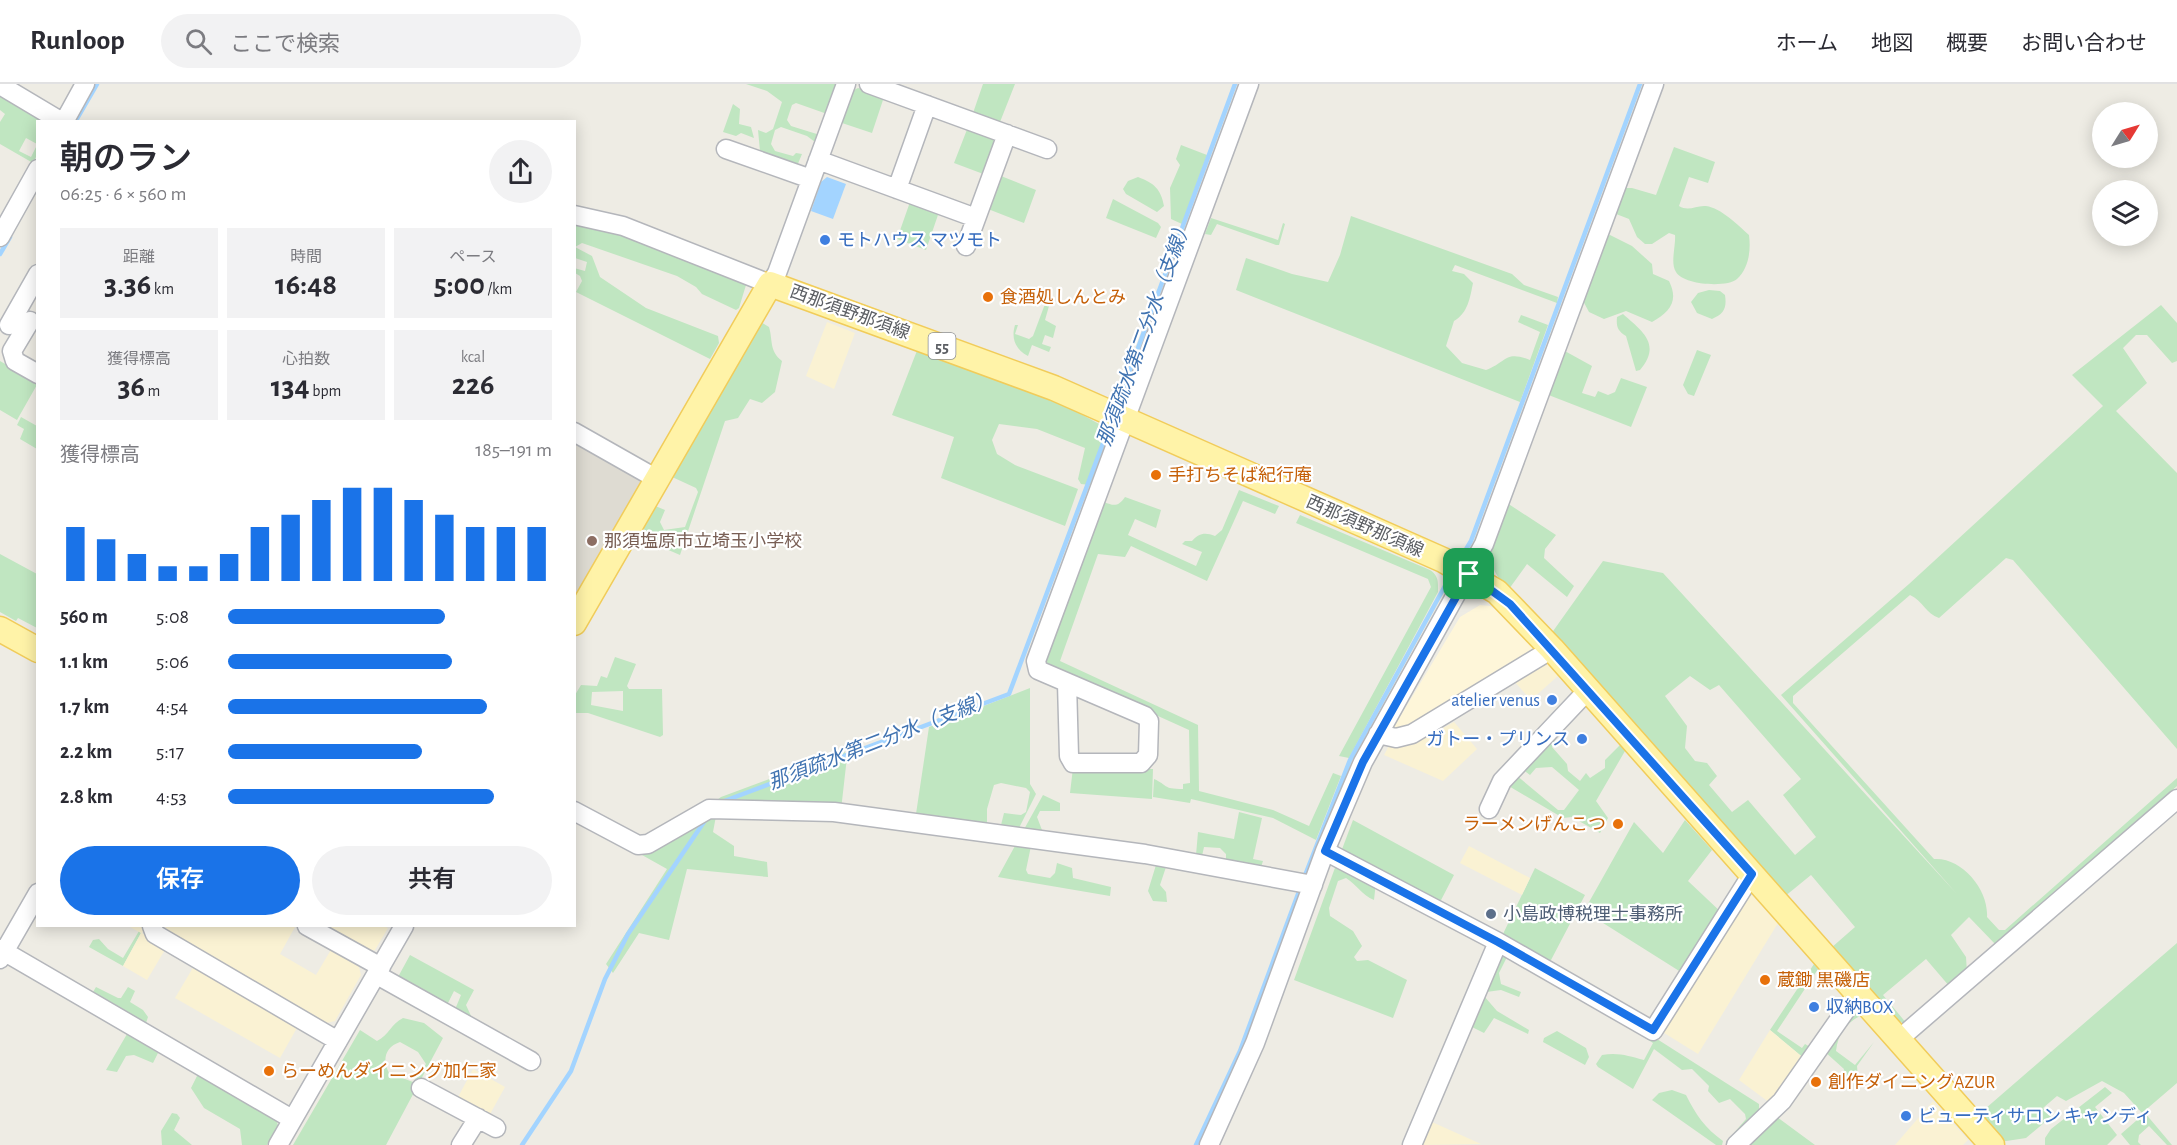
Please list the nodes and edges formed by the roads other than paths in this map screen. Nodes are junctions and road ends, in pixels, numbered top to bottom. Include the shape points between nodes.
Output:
1 (85, 84) edge
2 (846, 84) edge
3 (868, 84) edge
4 (1249, 84) edge
5 (1654, 84) edge
6 (0, 85) edge
7 (927, 105) junction
8 (60, 120) edge
9 (64, 120) edge
10 (1007, 134) junction
11 (726, 149) dead end
12 (1047, 149) dead end
13 (818, 160) junction
14 (36, 173) edge
15 (811, 178) junction
16 (897, 189) junction
17 (576, 216) edge
18 (976, 218) junction
19 (0, 237) edge
20 (966, 246) dead end
21 (36, 277) edge
22 (770, 284) junction
23 (34, 320) edge
24 (5, 326) edge
25 (36, 373) edge
26 (1124, 421) junction
27 (576, 433) edge
28 (657, 479) junction
29 (1469, 574) junction
30 (576, 620) edge
31 (0, 629) edge
32 (36, 649) edge
33 (1552, 650) junction
34 (1067, 682) junction
35 (1588, 690) junction
36 (1378, 734) junction
37 (2177, 799) edge
38 (1489, 809) dead end
39 (576, 812) edge
40 (1325, 851) junction
41 (1752, 874) junction
42 (1313, 885) junction
43 (36, 896) edge
44 (152, 927) edge
45 (309, 927) edge
46 (403, 927) edge
47 (1498, 942) junction
48 (1, 953) edge
49 (379, 971) junction
50 (1857, 994) junction
51 (1898, 1040) junction
52 (338, 1041) junction
53 (531, 1061) dead end
54 (421, 1088) dead end
55 (478, 1118) junction
56 (292, 1119) junction
57 (496, 1128) dead end
58 (1213, 1143) edge
59 (278, 1145) edge
60 (461, 1145) edge
61 (1412, 1145) edge
62 (1736, 1145) edge
63 (1992, 1145) edge

1 - 9 street
2 - 13 street
3 - 7 street
4 - 26 street
5 - 29 street via 1484,544
6 - 8 street
7 - 10 street
7 - 16 street
10 - 12 street
10 - 18 street
11 - 15 street
13 - 15 street
13 - 16 street
14 - 19 street
15 - 22 street
16 - 18 street
17 - 22 street via 623,226
18 - 20 street
21 - 24 street
22 - 26 main road, 西那須野那須線 / 55 via 1054,388
22 - 28 main road, 西那須野那須線
23 - 24 street
23 - 25 street via 12,351 15,361
26 - 29 main road, 西那須野那須線 / 55
26 - 34 street via 1036,661 1038,670
27 - 28 street
28 - 30 main road, 西那須野那須線
29 - 33 main road, 西那須野那須線 / 55 via 1497,592
29 - 36 street
31 - 32 main road
33 - 35 main road, 西那須野那須線 / 55
33 - 36 street via 1412,734 1396,738
34 - 34 street via 1069,756 1073,763 1141,763 1148,755 1149,721 1145,716
35 - 38 street via 1502,781
35 - 41 main road, 西那須野那須線 / 55
36 - 40 street
37 - 51 street
39 - 42 street via 638,845 648,844 709,809 834,812 1145,854
40 - 42 street
40 - 47 street
41 - 47 street via 1653,1030
41 - 50 main road, 西那須野那須線 / 55
42 - 58 street via 1255,1043
43 - 48 street
44 - 52 street via 155,934
45 - 49 street
46 - 49 street
47 - 61 street
48 - 56 street
49 - 52 street
49 - 53 street
50 - 51 main road, 西那須野那須線 / 55
50 - 62 street via 1782,1101
51 - 63 main road, 西那須野那須線 / 55
52 - 56 street
54 - 55 street
55 - 57 street
55 - 60 street
56 - 59 street

